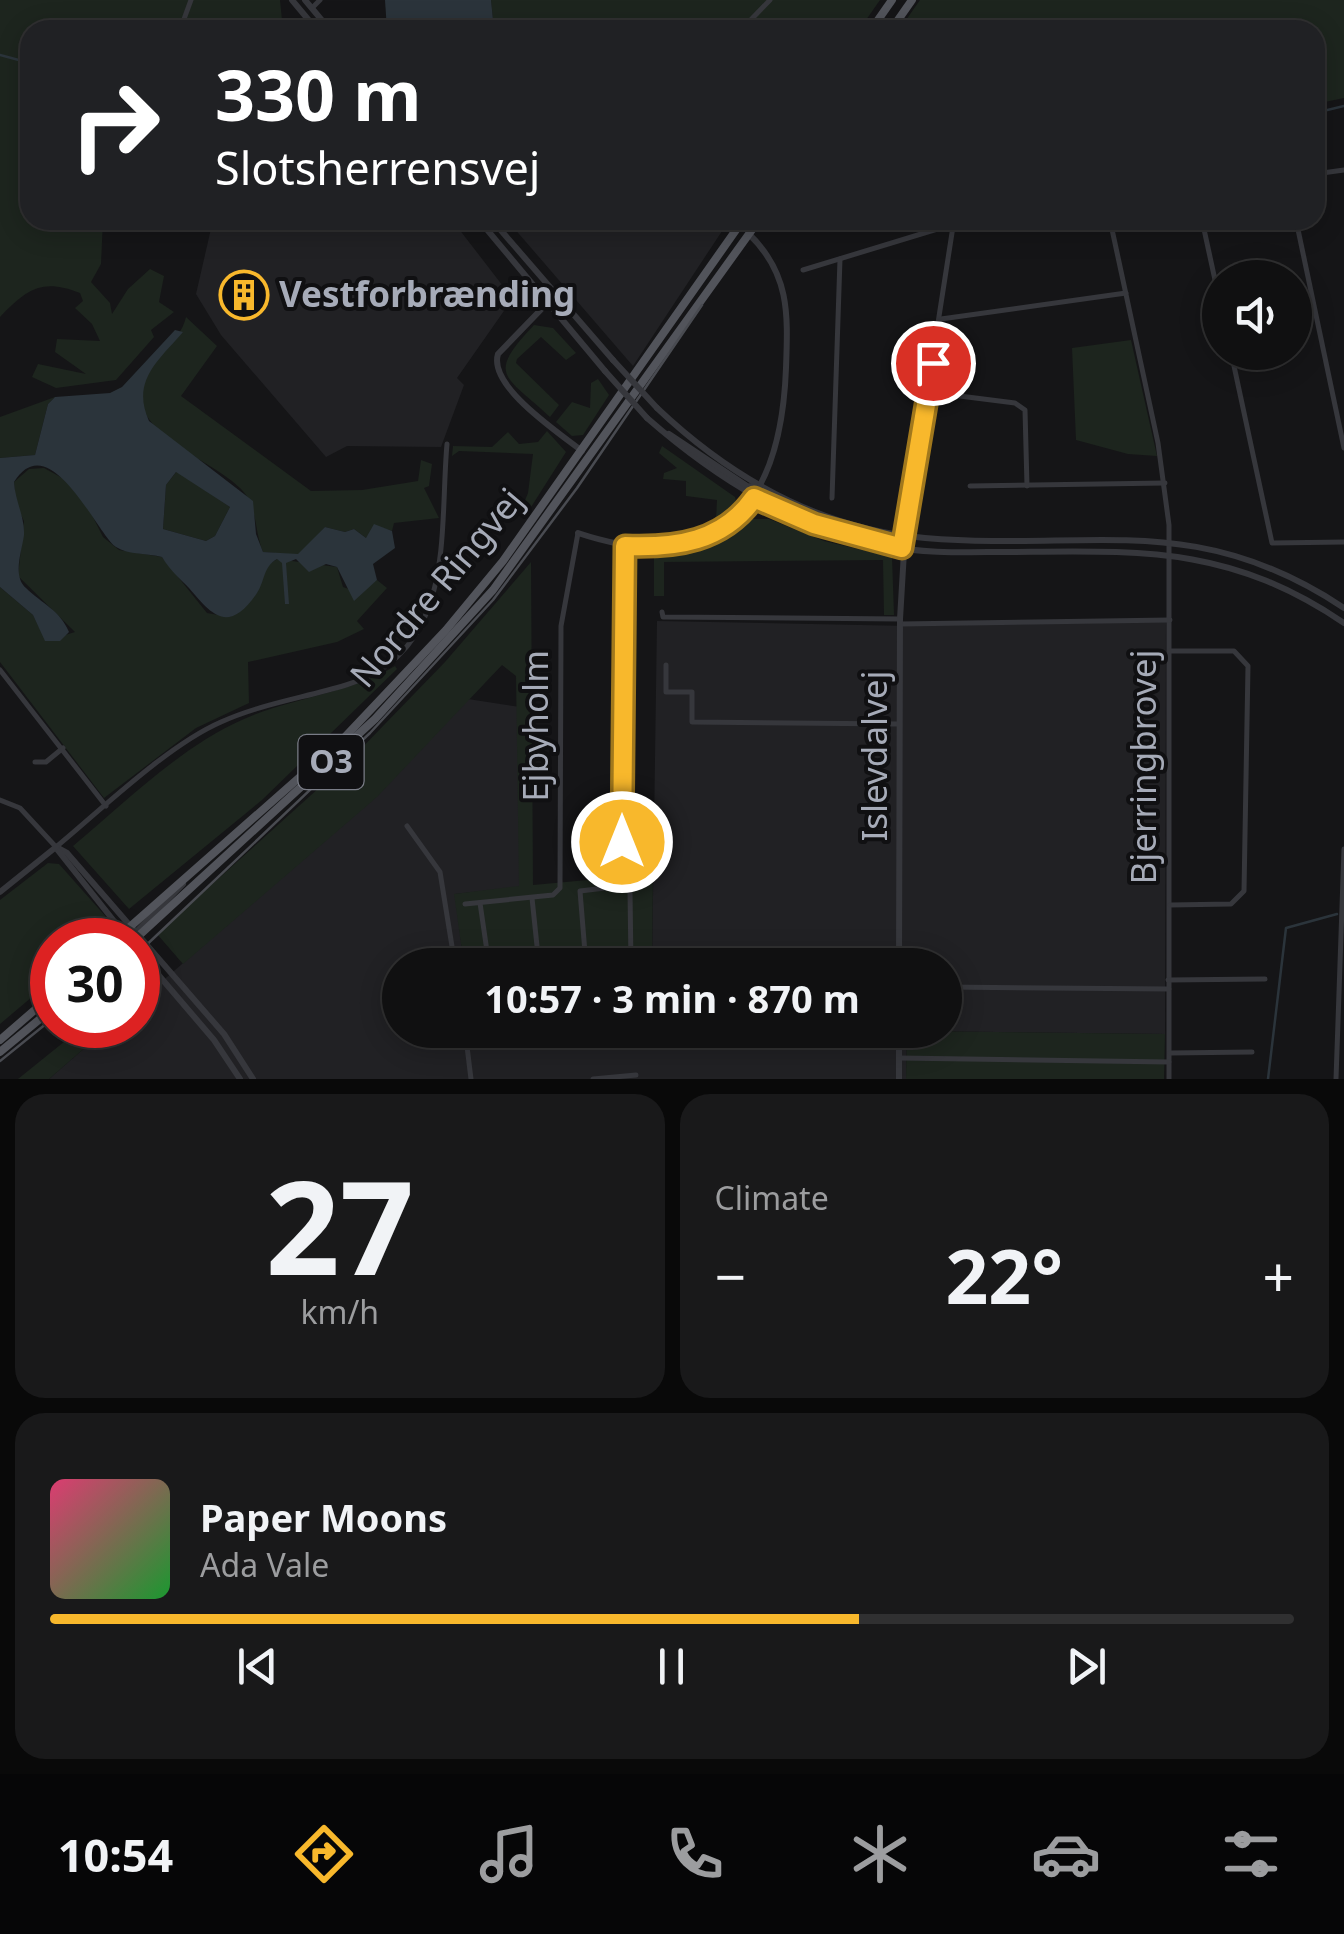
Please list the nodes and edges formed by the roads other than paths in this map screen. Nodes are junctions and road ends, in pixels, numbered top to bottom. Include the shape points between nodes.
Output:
1 (292, 0) edge
2 (305, 0) edge
3 (320, 0) edge
4 (770, 0) edge
5 (312, 8) junction
6 (309, 20) edge
7 (322, 20) edge
8 (751, 20) edge
9 (487, 230) edge
10 (501, 230) edge
11 (736, 230) edge
12 (751, 230) edge
13 (926, 230) edge
14 (953, 230) edge
15 (1112, 230) edge
16 (1204, 230) edge
17 (1298, 230) edge
18 (748, 233) junction
19 (840, 258) junction
20 (1211, 260) edge
21 (804, 270) dead end
22 (1126, 293) junction
23 (556, 294) junction
24 (547, 302) junction
25 (941, 319) junction
26 (1234, 370) edge
27 (928, 392) junction
28 (659, 428) junction
29 (447, 444) dead end
30 (1344, 448) edge
31 (582, 451) junction
32 (1165, 483) junction
33 (760, 486) junction
34 (970, 486) dead end
35 (1028, 486) junction
36 (754, 498) junction
37 (832, 498) dead end
38 (836, 519) junction
39 (578, 533) joint
40 (904, 535) junction
41 (1168, 541) junction
42 (1344, 542) edge
43 (625, 546) junction
44 (902, 548) junction
45 (1168, 554) junction
46 (1344, 608) edge
47 (662, 612) dead end
48 (1170, 620) junction
49 (900, 622) junction
50 (1344, 624) edge
51 (1170, 651) junction
52 (666, 665) dead end
53 (0, 670) edge
54 (900, 724) junction
55 (63, 748) junction
56 (35, 762) dead end
57 (0, 800) edge
58 (106, 806) junction
59 (407, 826) dead end
60 (56, 847) junction
61 (1344, 848) edge
62 (622, 886) junction
63 (0, 892) edge
64 (532, 898) junction
65 (480, 903) junction
66 (465, 904) dead end
67 (1168, 905) junction
68 (116, 918) edge
69 (147, 918) edge
70 (149, 918) edge
71 (452, 948) edge
72 (487, 948) edge
73 (536, 948) edge
74 (585, 948) edge
75 (631, 948) edge
76 (899, 948) edge
77 (160, 968) edge
78 (160, 976) edge
79 (1265, 979) dead end
80 (1168, 980) junction
81 (962, 987) edge
82 (1169, 989) junction
83 (30, 1013) edge
84 (30, 1028) edge
85 (0, 1040) edge
86 (467, 1048) edge
87 (899, 1048) edge
88 (1340, 1050) edge
89 (0, 1052) edge
90 (1252, 1052) dead end
91 (1169, 1053) junction
92 (899, 1058) junction
93 (1169, 1062) junction
94 (636, 1075) dead end
95 (240, 1079) edge
96 (253, 1079) edge
97 (471, 1079) edge
98 (593, 1079) edge
99 (899, 1079) edge
100 (1169, 1079) edge
101 (1336, 1079) edge

1 - 6 street
2 - 5 street
3 - 5 street
4 - 8 street
5 - 7 street
9 - 24 street
10 - 23 street
11 - 31 main road, Nordre Ringvej / O3
12 - 18 main road, Nordre Ringvej / O3
13 - 19 street
14 - 25 street
15 - 22 street, Bjerringbrovej
16 - 20 street
17 - 30 street
18 - 33 street via 774,263 788,304 784,418
18 - 70 main road, Nordre Ringvej / O3 via 493,590 376,719
19 - 21 street
19 - 37 street
22 - 25 street
22 - 32 street, Bjerringbrovej
23 - 24 street
23 - 33 street, bridge via 656,408
24 - 28 street, bridge
24 - 31 street via 498,354 495,366 504,383
25 - 27 street
26 - 42 street via 1272,543
27 - 35 street via 1015,403 1025,410
27 - 40 street
28 - 33 street via 746,486
28 - 36 street
29 - 58 street via 437,584 420,628 403,650 347,685 216,724
31 - 69 main road, Nordre Ringvej / O3 via 503,561 408,672
32 - 35 street
32 - 41 street, Bjerringbrovej
33 - 36 street
33 - 38 street
34 - 35 street
36 - 38 street via 769,496
36 - 43 street via 709,536
36 - 44 street via 832,531
38 - 40 street
39 - 43 street
39 - 64 street, Ejbyholm via 561,626 560,888
40 - 41 street
40 - 44 street, Islevdalvej
41 - 45 street, Bjerringbrovej
41 - 46 street via 1258,561
43 - 62 street
44 - 45 street
44 - 49 street, Islevdalvej
45 - 48 street, Bjerringbrovej
45 - 50 street via 1263,577
47 - 49 street
48 - 49 street
48 - 51 street, Bjerringbrovej
49 - 54 street, Islevdalvej
51 - 67 street, Bjerringbrovej
51 - 67 street via 1234,651 1248,666 1244,891 1231,904
52 - 54 street via 666,692 692,692 692,722
53 - 55 street
54 - 76 street, Islevdalvej
55 - 56 street
55 - 58 street
57 - 60 street via 28,814
58 - 60 street
59 - 71 street via 440,872
60 - 63 street
60 - 68 street
61 - 88 street
62 - 74 street via 580,891
62 - 75 street via 630,891
64 - 65 street
64 - 73 street
65 - 66 street
65 - 72 street
67 - 80 street, Bjerringbrovej
77 - 96 street via 224,1034
78 - 95 street
79 - 80 street
80 - 82 street, Bjerringbrovej
81 - 82 street
82 - 91 street, Bjerringbrovej
83 - 85 main road
84 - 89 main road
86 - 97 street
87 - 92 street
88 - 101 street
90 - 91 street
91 - 93 street, Bjerringbrovej
92 - 93 street
92 - 99 street
93 - 100 street, Bjerringbrovej
94 - 98 street

